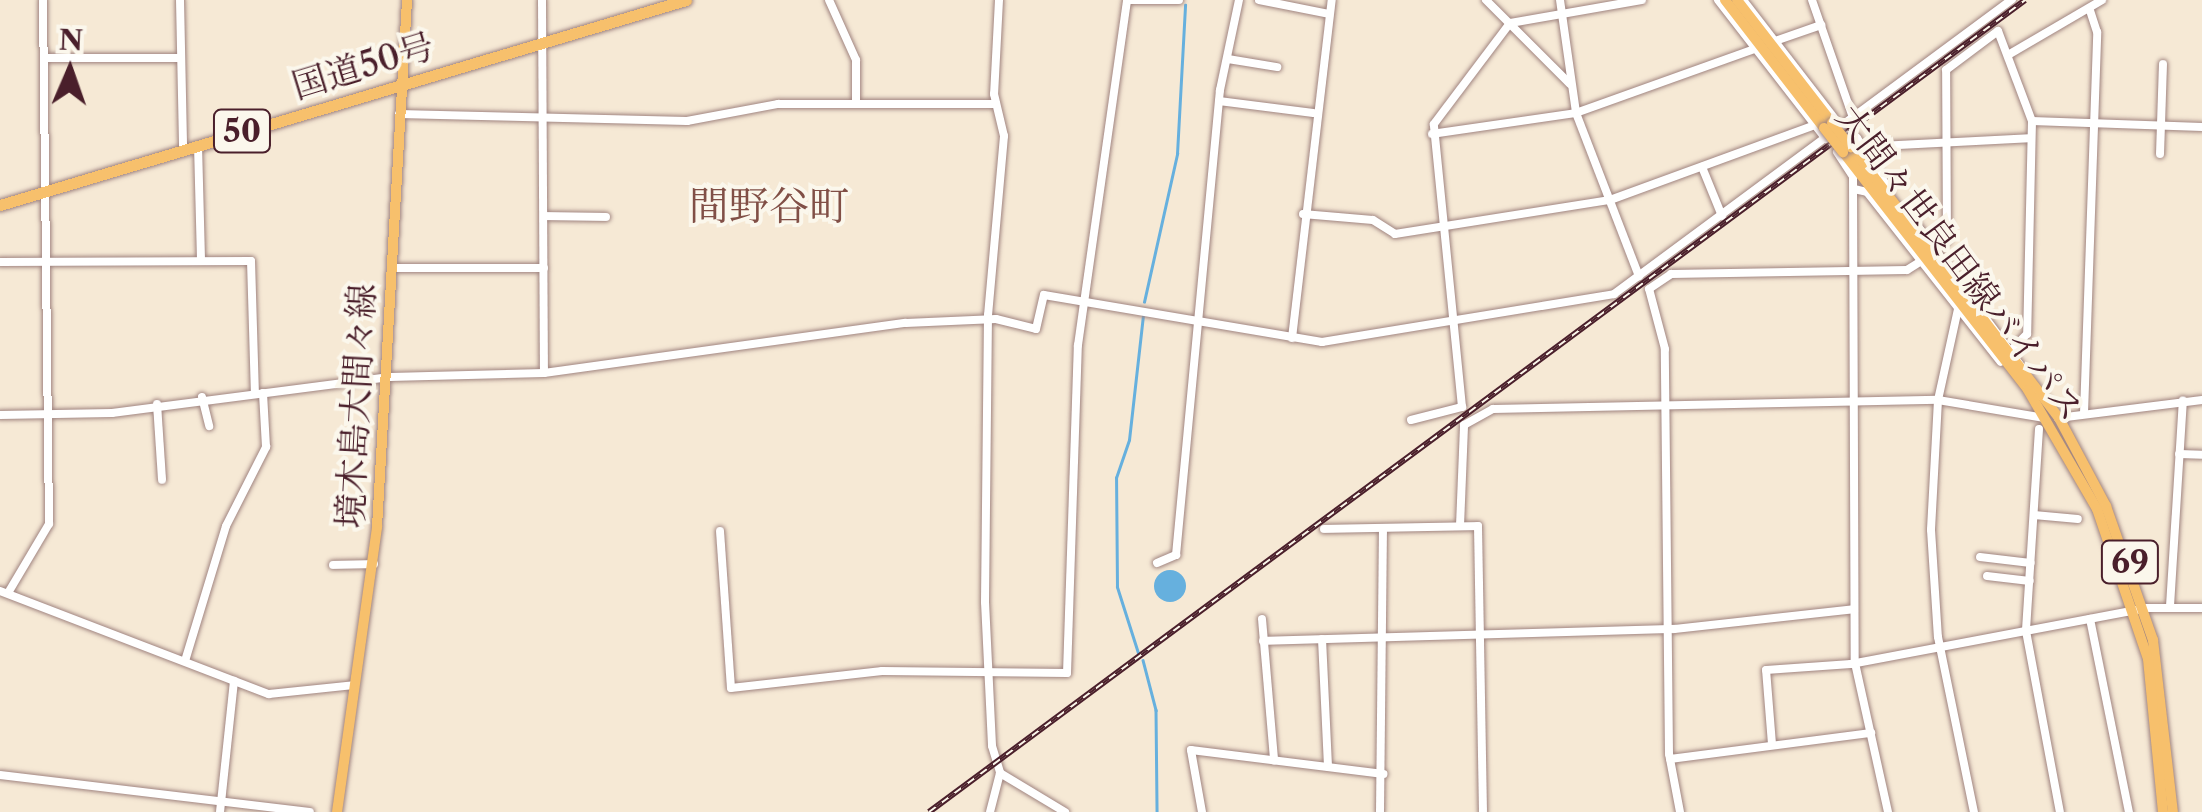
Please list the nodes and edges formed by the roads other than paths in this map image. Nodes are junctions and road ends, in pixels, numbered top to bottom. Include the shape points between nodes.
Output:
1 (43, 0) edge
2 (180, 0) edge
3 (407, 0) edge
4 (542, 0) edge
5 (686, 0) edge
6 (829, 0) edge
7 (999, 0) edge
8 (1128, 0) edge
9 (1180, 0) edge
10 (1239, 0) edge
11 (1259, 0) edge
12 (1332, 0) edge
13 (1486, 0) edge
14 (1560, 0) edge
15 (1642, 0) edge
16 (1722, 0) edge
17 (1740, 0) edge
18 (1812, 0) edge
19 (1988, 0) edge
20 (2012, 0) edge
21 (2102, 0) edge
22 (2089, 8) junction
23 (1330, 14) junction
24 (1561, 14) junction
25 (1994, 14) junction
26 (1508, 25) junction
27 (1821, 25) junction
28 (547, 40) junction
29 (1776, 41) junction
30 (1755, 49) junction
31 (2008, 54) junction
32 (44, 58) junction
33 (180, 58) junction
34 (1228, 59) junction
35 (2163, 64) dead end
36 (1277, 67) dead end
37 (400, 83) junction
38 (1570, 84) junction
39 (1220, 101) junction
40 (856, 103) junction
41 (996, 104) junction
42 (1576, 112) junction
43 (546, 113) junction
44 (1313, 113) junction
45 (399, 114) junction
46 (1853, 118) junction
47 (2034, 121) junction
48 (2094, 123) junction
49 (2161, 125) junction
50 (2202, 127) edge
51 (1828, 128) junction
52 (1432, 134) junction
53 (1945, 138) junction
54 (2029, 138) junction
55 (198, 145) junction
56 (183, 149) junction
57 (1851, 149) junction
58 (2160, 154) dead end
59 (1702, 167) junction
60 (1854, 189) junction
61 (45, 192) junction
62 (1610, 200) junction
63 (0, 206) edge
64 (1303, 214) junction
65 (545, 216) junction
66 (1722, 216) junction
67 (606, 218) dead end
68 (1442, 227) junction
69 (1937, 249) junction
70 (201, 261) junction
71 (0, 262) edge
72 (46, 262) junction
73 (1920, 262) junction
74 (391, 268) junction
75 (544, 268) junction
76 (1853, 270) junction
77 (1640, 276) junction
78 (1083, 299) junction
79 (1958, 309) junction
80 (988, 319) junction
81 (1452, 320) junction
82 (1198, 327) junction
83 (1292, 338) junction
84 (2014, 348) junction
85 (2019, 371) junction
86 (544, 373) junction
87 (390, 376) junction
88 (259, 393) junction
89 (202, 397) junction
90 (1938, 400) junction
91 (2183, 400) junction
92 (2202, 400) edge
93 (1858, 402) junction
94 (156, 404) junction
95 (1667, 404) junction
96 (48, 414) junction
97 (2084, 414) junction
98 (0, 415) edge
99 (2053, 418) junction
100 (1411, 420) dead end
101 (209, 426) dead end
102 (2038, 428) dead end
103 (2179, 454) junction
104 (2202, 454) edge
105 (162, 480) dead end
106 (2034, 516) junction
107 (2078, 519) dead end
108 (1460, 526) junction
109 (1382, 528) junction
110 (1324, 529) dead end
111 (720, 530) dead end
112 (1980, 557) dead end
113 (1157, 563) dead end
114 (2031, 563) junction
115 (374, 564) junction
116 (333, 565) dead end
117 (1987, 576) dead end
118 (2030, 581) junction
119 (4, 592) edge
120 (2170, 606) junction
121 (2202, 608) edge
122 (1854, 609) junction
123 (2140, 609) junction
124 (1262, 618) dead end
125 (2090, 619) junction
126 (1674, 630) junction
127 (2026, 631) junction
128 (1485, 634) junction
129 (1384, 637) junction
130 (1322, 639) junction
131 (1264, 641) junction
132 (1940, 645) junction
133 (185, 660) junction
134 (1854, 663) junction
135 (992, 676) junction
136 (234, 680) junction
137 (354, 685) junction
138 (1871, 733) junction
139 (1772, 744) junction
140 (1670, 759) junction
141 (1274, 760) junction
142 (1328, 767) junction
143 (1000, 773) junction
144 (1384, 774) junction
145 (0, 775) edge
146 (222, 802) junction
147 (220, 812) edge
148 (310, 812) edge
149 (337, 812) edge
150 (990, 812) edge
151 (1065, 812) edge
152 (1202, 812) edge
153 (1380, 812) edge
154 (1482, 812) edge
155 (1680, 812) edge
156 (1888, 812) edge
157 (1974, 812) edge
158 (2060, 812) edge
159 (2129, 812) edge
160 (2163, 812) edge
161 (2173, 812) edge

1 - 32 street
2 - 33 street
3 - 37 main road, 境木島大間々線
4 - 28 street
5 - 28 highway, 国道50号 / 50
6 - 40 street via 856,58
7 - 41 street
8 - 9 street
8 - 78 street
10 - 34 street
11 - 23 street
12 - 23 street
13 - 26 street
14 - 24 street
15 - 24 street
16 - 30 street
16 - 51 main road, 大間々世良田線バイパス / 69
17 - 29 street
17 - 51 main road, 大間々世良田線バイパス / 69
18 - 27 street
19 - 25 street
20 - 25 street
21 - 22 street
22 - 31 street
22 - 48 street via 2097,32
23 - 44 street
24 - 26 street
24 - 38 street
25 - 46 street
26 - 38 street
26 - 52 street
27 - 29 street
27 - 46 street
28 - 37 highway, 国道50号 / 50
28 - 43 street
29 - 51 street
30 - 42 street
30 - 51 street
31 - 47 street
31 - 53 street via 1995,32 1948,67
32 - 33 street
32 - 61 street
33 - 56 street
34 - 36 street
34 - 39 street
35 - 49 street
37 - 45 main road, 境木島大間々線
37 - 55 highway, 国道50号 / 50
38 - 42 street
39 - 44 street
39 - 82 street
40 - 41 street
40 - 43 street via 778,104 691,121
41 - 80 street via 1003,158
42 - 52 street
42 - 62 street
43 - 45 street
43 - 65 street
44 - 64 street
45 - 74 main road, 境木島大間々線
46 - 51 street
47 - 48 street
47 - 54 street
48 - 49 street
48 - 97 street
49 - 50 street
49 - 58 street
51 - 57 main road, 大間々世良田線バイパス / 69, bridge
51 - 59 street
51 - 66 street
52 - 68 street
53 - 54 street
53 - 57 street
53 - 69 street via 1947,240
54 - 84 street via 2026,334
55 - 56 highway, 国道50号 / 50
55 - 70 street
56 - 61 highway, 国道50号 / 50
57 - 60 street via 1857,138 1837,152
57 - 69 street
57 - 85 main road, 大間々世良田線バイパス / 69
59 - 62 street
59 - 66 street
60 - 73 street via 1867,192
60 - 76 street
61 - 63 highway, 国道50号 / 50
61 - 72 street
62 - 68 street
62 - 77 street
64 - 68 street via 1373,220 1395,234
64 - 83 street
65 - 67 street
65 - 75 street
66 - 77 street
68 - 81 street
69 - 84 street
70 - 72 street
70 - 88 street via 252,263
71 - 72 street
72 - 96 street
73 - 76 street
73 - 79 street
74 - 75 street
74 - 87 main road, 境木島大間々線
75 - 86 street
76 - 93 street
76 - 95 street via 1671,274 1652,286
77 - 81 street via 1614,294
78 - 80 street via 1044,296 1036,329
78 - 82 street via 1146,306
78 - 135 street via 1068,672
79 - 85 street
79 - 90 street
80 - 86 street
80 - 135 street
81 - 83 street
81 - 100 street via 1462,407
82 - 83 street
82 - 113 street via 1175,560
84 - 85 street
85 - 99 main road, 大間々世良田線バイパス / 69
86 - 87 street
87 - 88 street
87 - 115 main road, 境木島大間々線
88 - 89 street
88 - 133 street via 266,447 226,526
89 - 94 street
89 - 101 street
90 - 93 street
90 - 99 street
90 - 132 street via 1931,530
91 - 92 street
91 - 97 street
91 - 103 street
93 - 95 street
93 - 122 street
94 - 96 street
94 - 105 street
95 - 108 street via 1472,416 1462,429
95 - 126 street
96 - 98 street
96 - 119 street via 49,524
97 - 99 street
99 - 123 main road, 大間々世良田線バイパス / 69
102 - 106 street
103 - 104 street
103 - 120 street
106 - 107 street
106 - 114 street
108 - 109 street
108 - 128 street via 1478,526
109 - 110 street
109 - 129 street
111 - 135 street via 731,688 882,671
112 - 114 street
114 - 118 street
115 - 116 street
115 - 137 main road, 境木島大間々線
117 - 118 street
118 - 127 street
119 - 133 street
120 - 121 street
120 - 123 street
122 - 126 street
122 - 134 street
123 - 125 street
123 - 160 main road, 大間々世良田線バイパス / 69 via 2157,712
123 - 161 main road, 大間々世良田線バイパス / 69 via 2168,724
124 - 131 street
125 - 127 street
125 - 159 street
126 - 128 street
126 - 140 street
127 - 132 street
127 - 158 street
128 - 129 street
128 - 154 street
129 - 130 street
129 - 144 street
130 - 131 street
130 - 142 street
131 - 141 street
132 - 134 street
132 - 157 street
133 - 136 street
134 - 138 street
134 - 139 street via 1766,670
135 - 143 street
136 - 137 street via 274,694
136 - 146 street
137 - 149 main road, 境木島大間々線
138 - 139 street
138 - 156 street
139 - 140 street
140 - 155 street
141 - 142 street
141 - 152 street via 1191,750
142 - 144 street
143 - 150 street
143 - 151 street
144 - 153 street
145 - 146 street
146 - 147 street
146 - 148 street

